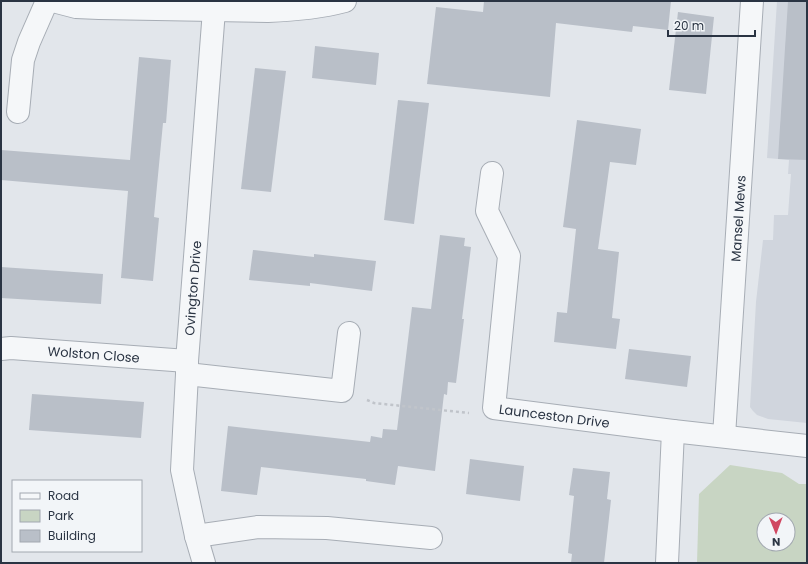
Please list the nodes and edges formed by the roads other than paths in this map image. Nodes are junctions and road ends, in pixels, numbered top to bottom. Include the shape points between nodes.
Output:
1 (47, 1) edge
2 (53, 1) edge
3 (345, 1) edge
4 (752, 1) edge
5 (79, 4) edge
6 (214, 10) junction
7 (18, 112) dead end
8 (492, 173) dead end
9 (349, 333) dead end
10 (1, 349) edge
11 (187, 367) junction
12 (673, 431) junction
13 (724, 436) junction
14 (807, 446) edge
15 (196, 536) junction
16 (431, 538) dead end
17 (204, 563) edge
18 (667, 563) edge

1 - 7 street via 23,60
2 - 5 street
3 - 6 street via 290,11
4 - 13 street, Mansel Mews
5 - 6 street via 99,8
6 - 11 street, Ovington Drive
8 - 12 street, Launceston Drive via 488,211 509,256 494,408
9 - 11 street, Wolston Close via 342,391
10 - 11 street, Wolston Close
11 - 15 street, Ovington Drive via 182,470
12 - 13 street, Launceston Drive
12 - 18 street
13 - 14 street, Launceston Drive
15 - 16 street via 258,527 327,528
15 - 17 street, Ovington Drive

